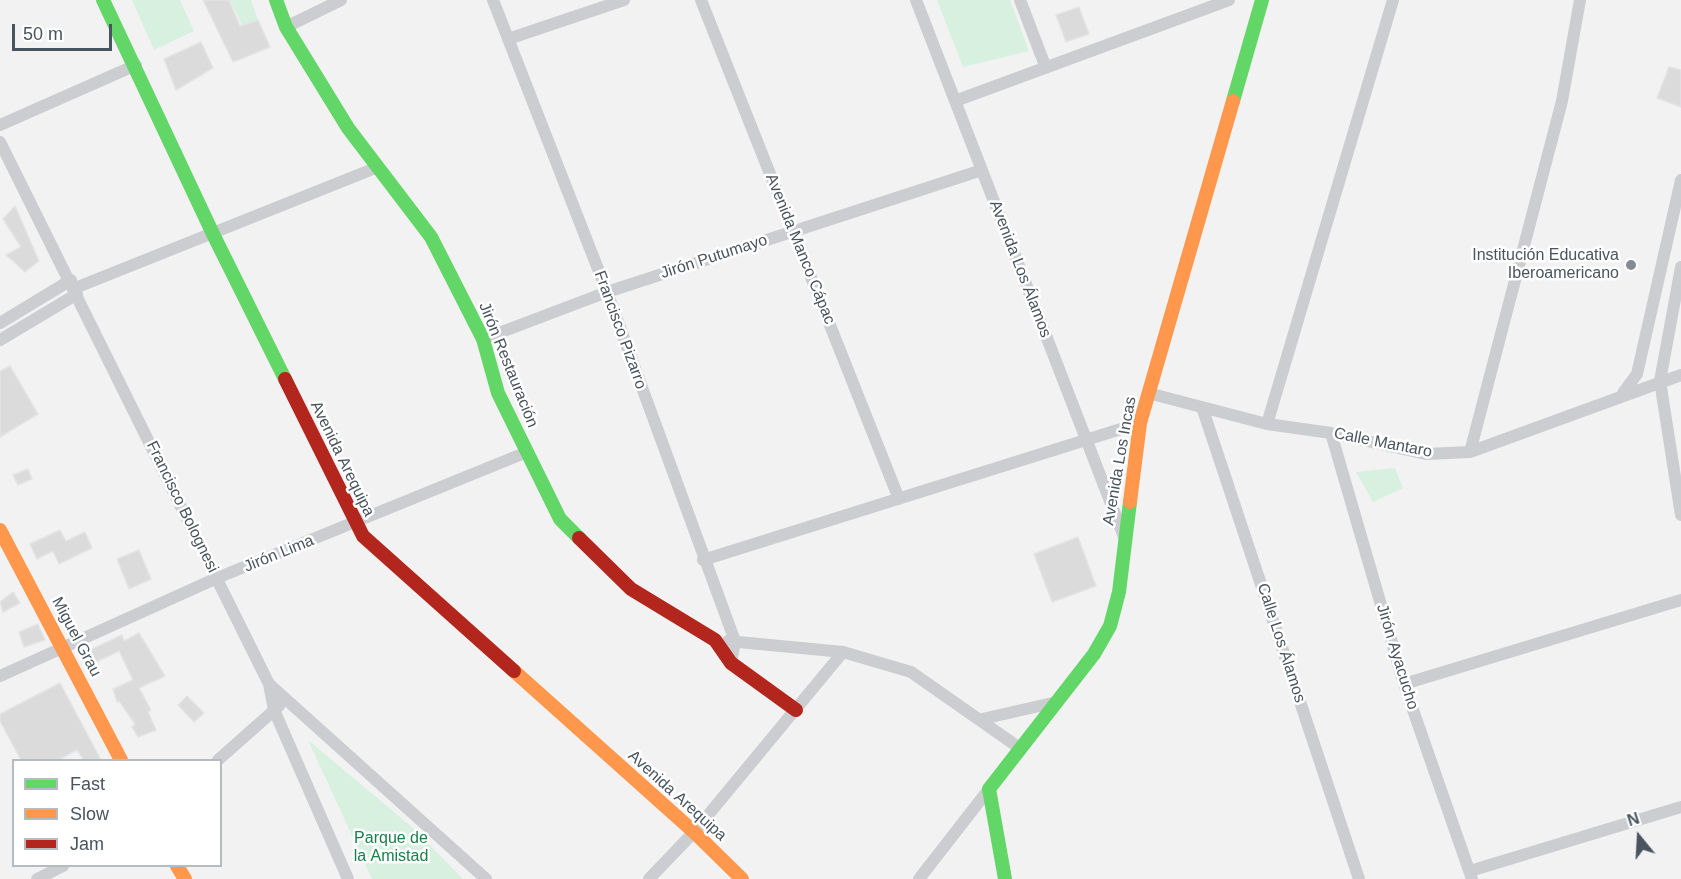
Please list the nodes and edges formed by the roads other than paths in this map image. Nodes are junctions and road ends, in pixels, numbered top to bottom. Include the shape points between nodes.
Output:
1 (103, 0) edge
2 (276, 0) edge
3 (341, 0) edge
4 (493, 0) edge
5 (624, 0) edge
6 (700, 0) edge
7 (916, 0) edge
8 (1020, 0) edge
9 (1229, 0) edge
10 (1262, 0) edge
11 (1393, 0) edge
12 (1580, 0) edge
13 (286, 27) junction
14 (508, 39) junction
15 (136, 65) junction
16 (1046, 68) junction
17 (955, 101) junction
18 (0, 125) edge
19 (0, 142) edge
20 (378, 168) junction
21 (982, 170) junction
22 (1681, 180) edge
23 (793, 232) junction
24 (213, 234) junction
25 (1681, 267) edge
26 (1680, 283) edge
27 (74, 287) junction
28 (607, 292) junction
29 (0, 323) edge
30 (483, 339) junction
31 (0, 340) edge
32 (1681, 375) edge
33 (1660, 381) junction
34 (1148, 393) junction
35 (1202, 407) junction
36 (1586, 411) junction
37 (1140, 423) junction
38 (1267, 424) junction
39 (1331, 433) junction
40 (1086, 440) junction
41 (527, 452) junction
42 (1470, 452) junction
43 (899, 499) junction
44 (1681, 515) edge
45 (355, 524) junction
46 (0, 530) edge
47 (1124, 537) junction
48 (703, 560) junction
49 (217, 578) junction
50 (1681, 600) edge
51 (715, 640) junction
52 (735, 641) junction
53 (62, 646) junction
54 (843, 652) junction
55 (731, 663) junction
56 (0, 676) edge
57 (269, 684) junction
58 (1404, 684) junction
59 (287, 700) junction
60 (1057, 702) junction
61 (796, 710) junction
62 (274, 711) junction
63 (982, 719) junction
64 (1021, 749) junction
65 (120, 759) edge
66 (219, 759) edge
67 (989, 789) junction
68 (1681, 807) edge
69 (694, 832) junction
70 (61, 867) edge
71 (1471, 875) edge
72 (37, 879) edge
73 (348, 879) edge
74 (486, 879) edge
75 (649, 879) edge
76 (742, 879) edge
77 (919, 879) edge
78 (1005, 879) edge
79 (1359, 879) edge

1 - 15 street, Avenida Arequipa
2 - 13 street, Jirón Restauración
3 - 13 street
4 - 14 street, Francisco Pizarro
5 - 14 street
6 - 23 street, Avenida Manco Cápac
7 - 17 street, Avenida Los Álamos
8 - 16 street
9 - 16 street
10 - 34 street, Avenida Los Incas
11 - 38 street
12 - 42 street via 1562,101
13 - 20 street, Jirón Restauración via 348,128
14 - 28 street, Francisco Pizarro
15 - 18 street
15 - 24 street, Avenida Arequipa
16 - 17 street
17 - 21 street, Avenida Los Álamos
19 - 27 street, Francisco Bolognesi
20 - 24 street
20 - 30 street, Jirón Restauración via 431,237
21 - 23 street, Jirón Putumayo
21 - 40 street, Avenida Los Álamos
22 - 36 street via 1637,374 1626,392
23 - 28 street, Jirón Putumayo
23 - 43 street, Avenida Manco Cápac
24 - 27 street
24 - 45 street, Avenida Arequipa
25 - 26 street
26 - 33 street
27 - 29 street
27 - 31 street
27 - 49 street, Francisco Bolognesi
28 - 30 street, Jirón Putumayo
28 - 48 street, Francisco Pizarro
30 - 41 street, Jirón Restauración via 498,393
32 - 33 street, Calle Mantaro
33 - 36 street, Calle Mantaro
33 - 44 street
34 - 35 street, Calle Mantaro
34 - 37 street, Avenida Los Incas
35 - 38 street, Calle Mantaro
35 - 79 street, Calle Los Álamos
36 - 42 street, Calle Mantaro
37 - 40 street
37 - 47 street, Avenida Los Incas
38 - 39 street, Calle Mantaro
39 - 42 street, Calle Mantaro via 1426,454
39 - 58 street, Jirón Ayacucho
40 - 43 street
40 - 47 street, Avenida Los Álamos
41 - 45 street, Jirón Lima
41 - 51 street, Jirón Restauración via 560,519 631,589
43 - 48 street
45 - 49 street, Jirón Lima
45 - 69 street, Avenida Arequipa via 363,536
46 - 53 street, Miguel Grau
47 - 60 street, Avenida Los Incas via 1119,592 1110,626
48 - 52 street, Francisco Pizarro
49 - 53 street, Jirón Lima
49 - 57 street, Francisco Bolognesi
50 - 58 street
51 - 52 street, Jirón Restauración
51 - 55 street, Jirón Restauración
52 - 54 street, Jirón Restauración
52 - 55 street
53 - 56 street, Jirón Lima
53 - 65 street, Miguel Grau
54 - 61 street
54 - 63 street, Jirón Restauración via 911,672
55 - 61 street, Jirón Restauración
57 - 59 street
57 - 62 street, Francisco Bolognesi
58 - 71 street, Jirón Ayacucho
59 - 62 street
59 - 74 street
60 - 63 street
60 - 64 street, Avenida Los Incas
61 - 69 street
62 - 66 street
62 - 73 street, Francisco Bolognesi
63 - 64 street, Jirón Restauración
64 - 67 street, Avenida Los Incas
67 - 77 street, Avenida Los Incas
67 - 78 street
68 - 71 street
69 - 75 street
69 - 76 street, Avenida Arequipa
70 - 72 street

